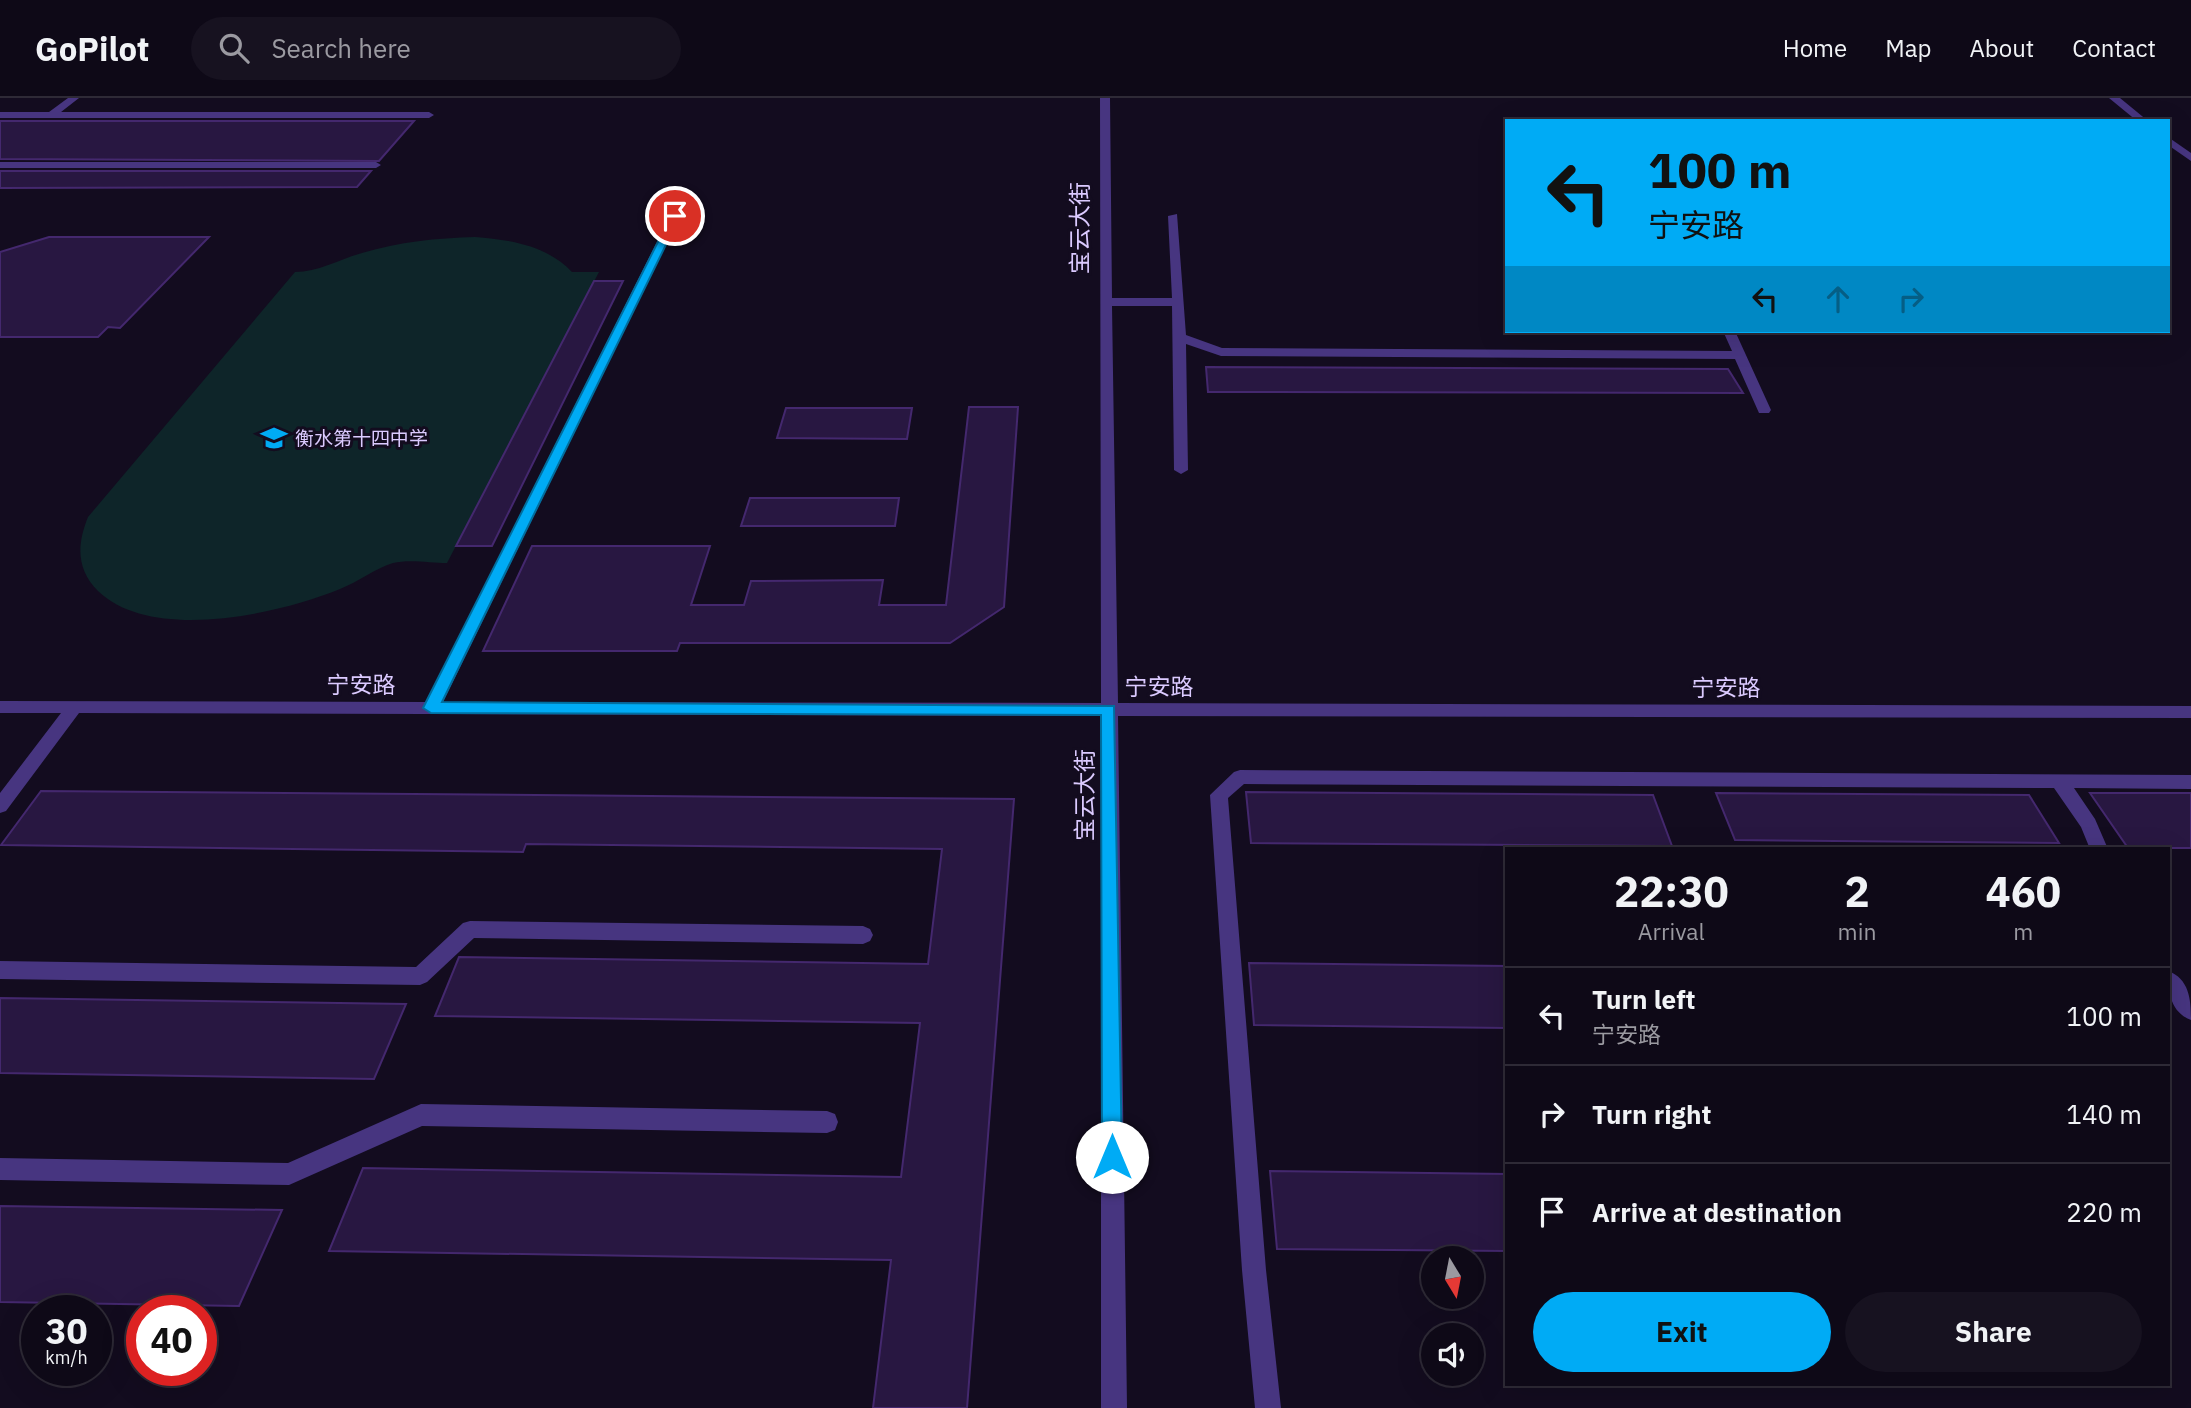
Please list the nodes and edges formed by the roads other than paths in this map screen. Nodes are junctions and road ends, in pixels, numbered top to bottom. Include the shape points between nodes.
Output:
1 (74, 98) edge
2 (1105, 98) edge
3 (2113, 98) edge
4 (295, 107) dead end
5 (0, 115) edge
6 (51, 115) junction
7 (286, 115) junction
8 (429, 115) dead end
9 (2140, 119) edge
10 (2170, 142) edge
11 (2191, 158) edge
12 (0, 165) edge
13 (376, 165) dead end
14 (675, 216) dead end
15 (1172, 216) dead end
16 (1105, 302) junction
17 (1178, 302) junction
18 (1730, 333) edge
19 (1180, 337) junction
20 (1740, 355) junction
21 (1764, 410) dead end
22 (1181, 470) dead end
23 (0, 707) edge
24 (75, 707) junction
25 (431, 708) junction
26 (1108, 710) junction
27 (2191, 712) edge
28 (2059, 781) junction
29 (2191, 782) edge
30 (0, 806) edge
31 (2098, 847) edge
32 (863, 935) dead end
33 (0, 970) edge
34 (2170, 983) edge
35 (2191, 1011) edge
36 (827, 1122) dead end
37 (0, 1169) edge
38 (1114, 1408) edge
39 (1268, 1408) edge

1 - 6 street
2 - 16 street, 宝云大街
3 - 9 street
4 - 7 street
5 - 6 street
6 - 7 street
7 - 8 street
10 - 11 street
12 - 13 street
14 - 25 street
15 - 17 street
16 - 17 street
16 - 26 street, 宝云大街
17 - 19 street
18 - 20 street
19 - 20 street via 1221,352
19 - 22 street
20 - 21 street
23 - 24 street, 宁安路
24 - 25 street, 宁安路
24 - 30 street
25 - 26 street, 宁安路
26 - 27 street, 宁安路
26 - 38 street, 宝云大街
28 - 29 street
28 - 31 street via 2089,824
28 - 39 street via 1240,778 1219,795
32 - 33 street via 470,929 419,976
34 - 35 street
36 - 37 street via 421,1115 289,1174

